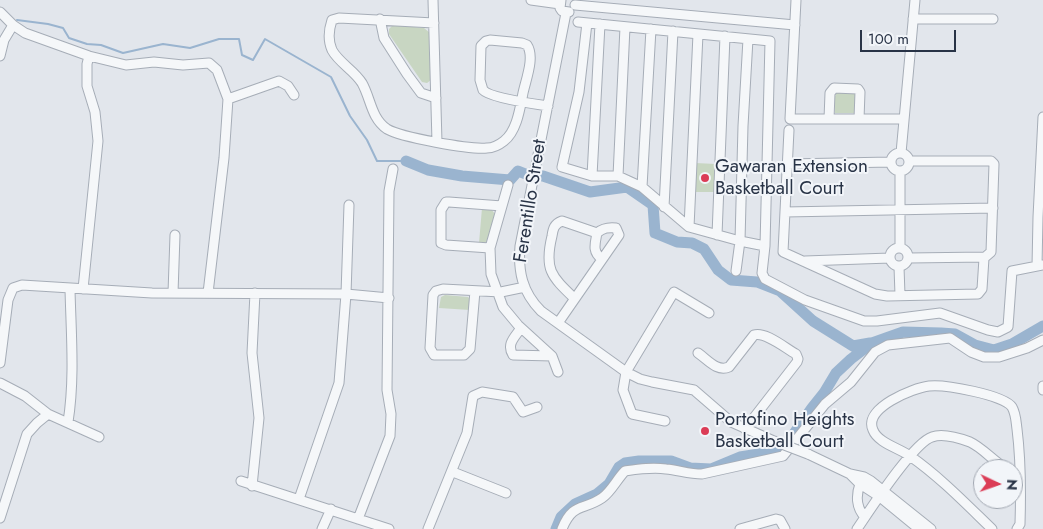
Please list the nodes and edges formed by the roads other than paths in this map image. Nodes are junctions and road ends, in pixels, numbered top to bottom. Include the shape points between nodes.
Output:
1 (433, 0) edge
2 (531, 0) edge
3 (796, 0) edge
4 (915, 0) edge
5 (560, 2) edge
6 (574, 2) edge
7 (0, 12) edge
8 (566, 13) junction
9 (380, 19) junction
10 (913, 19) junction
11 (993, 20) dead end
12 (434, 23) junction
13 (600, 24) junction
14 (13, 25) junction
15 (795, 25) junction
16 (625, 27) junction
17 (651, 29) junction
18 (673, 32) junction
19 (698, 34) junction
20 (725, 36) junction
21 (748, 39) junction
22 (0, 56) edge
23 (89, 56) junction
24 (294, 94) dead end
25 (436, 98) junction
26 (228, 99) junction
27 (521, 101) junction
28 (548, 106) junction
29 (1043, 117) edge
30 (829, 119) junction
31 (859, 119) junction
32 (903, 119) junction
33 (789, 130) dead end
34 (437, 142) junction
35 (901, 153) junction
36 (909, 161) junction
37 (891, 162) junction
38 (787, 164) junction
39 (393, 169) dead end
40 (900, 172) junction
41 (592, 176) junction
42 (618, 176) junction
43 (508, 185) dead end
44 (642, 187) junction
45 (349, 204) dead end
46 (502, 206) junction
47 (664, 207) junction
48 (992, 208) junction
49 (900, 210) junction
50 (785, 212) junction
51 (688, 227) junction
52 (597, 234) junction
53 (176, 235) dead end
54 (717, 235) junction
55 (740, 241) junction
56 (765, 246) junction
57 (490, 248) junction
58 (900, 248) junction
59 (986, 256) junction
60 (890, 258) junction
61 (908, 258) junction
62 (602, 259) junction
63 (817, 264) junction
64 (1040, 265) edge
65 (899, 267) junction
66 (736, 271) dead end
67 (524, 287) junction
68 (70, 288) junction
69 (83, 289) junction
70 (474, 291) junction
71 (497, 292) junction
72 (173, 293) junction
73 (208, 293) junction
74 (255, 293) junction
75 (346, 294) junction
76 (900, 295) junction
77 (389, 298) junction
78 (574, 298) junction
79 (709, 313) dead end
80 (558, 323) junction
81 (521, 328) junction
82 (1043, 340) edge
83 (698, 353) dead end
84 (552, 356) junction
85 (0, 363) edge
86 (558, 372) dead end
87 (626, 372) junction
88 (0, 383) edge
89 (537, 407) dead end
90 (48, 414) junction
91 (665, 421) dead end
92 (68, 422) junction
93 (745, 429) junction
94 (99, 437) dead end
95 (909, 456) junction
96 (992, 459) edge
97 (1016, 459) edge
98 (453, 472) junction
99 (850, 474) junction
100 (241, 481) dead end
101 (860, 484) junction
102 (252, 486) junction
103 (506, 493) dead end
104 (882, 494) junction
105 (299, 499) junction
106 (331, 509) junction
107 (1019, 509) edge
108 (866, 517) junction
109 (0, 518) edge
110 (358, 519) junction
111 (322, 529) edge
112 (389, 529) edge
113 (428, 529) edge
114 (562, 529) edge
115 (740, 529) edge
116 (785, 529) edge
117 (858, 529) edge
118 (919, 529) edge
119 (931, 529) edge
120 (992, 529) edge
121 (1017, 529) edge

1 - 12 street
2 - 5 street
3 - 15 street
4 - 10 street
5 - 8 street via 562,11
6 - 8 street via 572,11
6 - 15 street
7 - 14 street
8 - 28 street, Ferentillo Street
9 - 12 street
9 - 25 street via 384,38 407,74 421,93
9 - 34 street via 335,18 332,20 332,50 361,82 379,122 395,133
10 - 11 street
10 - 32 street
12 - 25 street
13 - 16 street
13 - 41 street
13 - 41 street via 582,23 579,92 562,167
14 - 22 street
14 - 23 street via 25,33
15 - 30 street via 790,119
16 - 17 street
16 - 42 street
17 - 18 street
17 - 44 street
18 - 19 street
18 - 47 street
19 - 20 street
19 - 51 street
20 - 21 street
20 - 54 street
21 - 55 street via 742,126
21 - 56 street via 770,41
23 - 26 street via 126,65 154,62 209,64 217,70
23 - 69 street via 87,86 95,112 98,141
24 - 26 street via 279,81
25 - 34 street
26 - 73 street
27 - 27 street via 483,90 480,50 486,41 527,45 530,60
27 - 28 street
27 - 34 street via 513,130 495,147 471,148
28 - 67 street, Ferentillo Street via 521,240 519,269
29 - 64 street via 1038,217
30 - 31 street
30 - 31 street via 830,93 834,88 858,89
31 - 32 street
32 - 35 street
33 - 38 street
35 - 36 street via 907,155
35 - 37 street via 893,156
36 - 40 street via 908,167
36 - 48 street via 991,161 994,164
37 - 38 street
37 - 40 street via 892,168
38 - 50 street
39 - 77 street via 389,191
40 - 49 street
41 - 42 street
42 - 44 street
43 - 46 street
44 - 47 street
45 - 75 street
46 - 57 street
46 - 57 street via 446,202 442,210 441,243
47 - 51 street
48 - 49 street
48 - 59 street via 991,252
49 - 50 street
49 - 58 street
50 - 63 street via 783,252
51 - 54 street
52 - 62 street via 594,249
52 - 62 street via 605,228 616,228 619,232 619,238
52 - 78 street via 562,221 553,229 549,264 554,277
53 - 72 street
54 - 55 street
55 - 56 street
55 - 66 street
56 - 64 street via 765,279 805,300 864,321 940,313 998,332 1008,326 1012,271
57 - 71 street via 490,265
58 - 60 street via 892,252
58 - 61 street via 906,251
59 - 61 street
59 - 76 street via 983,295
60 - 63 street
60 - 65 street
61 - 65 street via 905,265
62 - 78 street
63 - 76 street via 876,294
65 - 76 street
67 - 71 street
67 - 80 street, Ferentillo Street via 534,304
68 - 69 street
68 - 85 street via 22,285 13,288 8,300
68 - 92 street via 72,398
69 - 72 street
70 - 70 street via 443,289 433,295 430,348 434,355 464,355 470,349
70 - 71 street
71 - 81 street via 502,307
72 - 73 street
73 - 74 street
74 - 75 street
74 - 102 street via 252,352 259,418
75 - 77 street
75 - 105 street via 339,383
77 - 110 street via 387,390 390,436
78 - 80 street
79 - 87 street via 674,292
80 - 87 street, Ferentillo Street
81 - 84 street
81 - 84 street via 511,342 510,352 513,355
82 - 114 street via 999,357 978,355 950,338 881,347 851,382 825,404 783,456 707,473 690,474 666,469 626,471 603,498 574,511
83 - 93 street via 716,367 725,369 754,335 761,334 796,354 797,362
84 - 86 street
87 - 91 street via 623,390 632,414
87 - 93 street, Ferentillo Street via 640,379 694,390 731,422
88 - 90 street via 25,396
89 - 98 street via 523,412 513,398 482,392 473,396 467,434
90 - 92 street
90 - 109 street via 27,434
92 - 94 street
93 - 99 street, Ferentillo Street, bridge
95 - 96 street via 931,437 952,437 971,442
95 - 97 street via 877,437 872,430 875,412 919,388 943,385 1008,402 1014,412
95 - 104 street
95 - 120 street via 947,486
98 - 103 street
98 - 113 street
99 - 101 street
99 - 104 street, Ferentillo Street via 864,477
100 - 102 street
101 - 104 street
101 - 108 street via 858,503
102 - 105 street
104 - 108 street
104 - 118 street
104 - 119 street
105 - 106 street
106 - 110 street
106 - 111 street
107 - 121 street
108 - 117 street
110 - 112 street
115 - 116 street via 776,519

